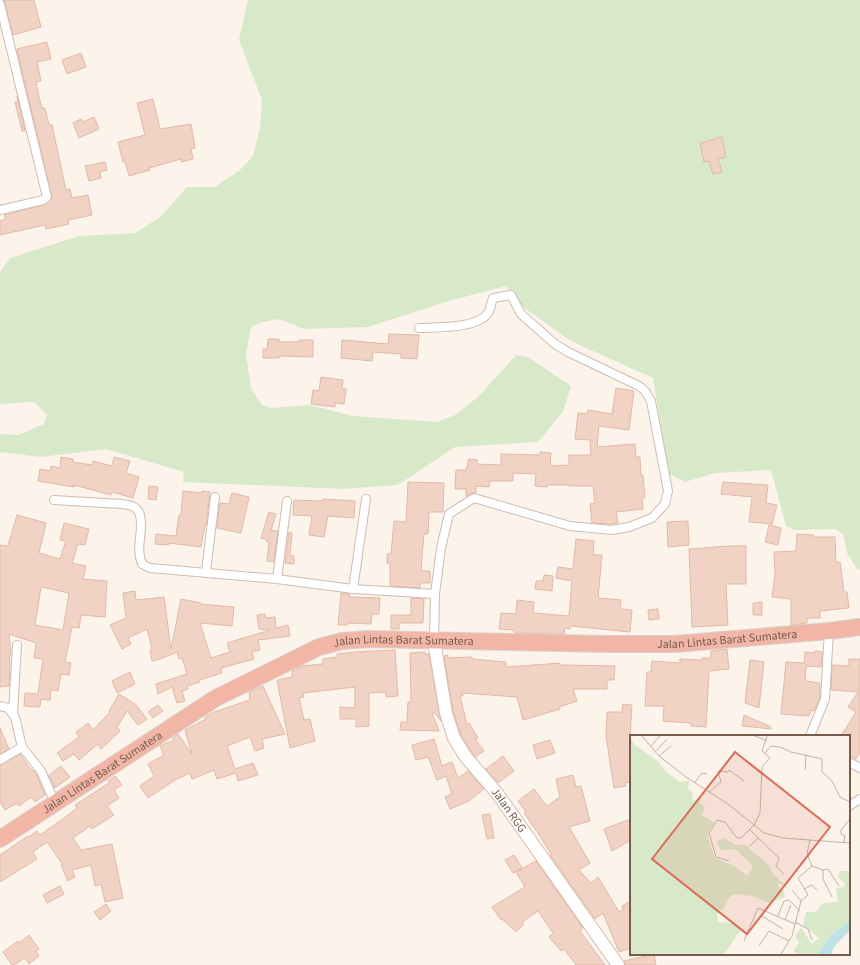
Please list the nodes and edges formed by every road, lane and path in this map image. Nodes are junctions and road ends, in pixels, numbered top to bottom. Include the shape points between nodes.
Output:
1 (0, 4) edge
2 (0, 210) edge
3 (419, 328) dead end
4 (215, 497) dead end
5 (366, 499) dead end
6 (54, 500) dead end
7 (287, 501) dead end
8 (206, 572) junction
9 (277, 579) junction
10 (353, 589) junction
11 (435, 594) junction
12 (860, 627) edge
13 (829, 631) junction
14 (434, 641) junction
15 (17, 645) dead end
16 (0, 706) edge
17 (13, 713) junction
18 (810, 735) edge
19 (22, 747) junction
20 (0, 760) edge
21 (850, 763) edge
22 (860, 768) edge
23 (860, 800) edge
24 (55, 803) junction
25 (850, 805) edge
26 (0, 839) edge
27 (618, 965) edge

1 - 2 street via 47,197
3 - 11 street via 466,325 478,321 489,312 493,298 511,295 521,314 555,344 645,391 651,401 668,491 664,504 652,518 612,530 570,526 474,498 449,514 441,548
4 - 8 street
5 - 10 street
6 - 8 street via 134,507 140,513 138,556 142,564 150,568
7 - 9 street
8 - 9 street
9 - 10 street
10 - 11 street
11 - 14 street
12 - 13 highway, Jalan Lintas Barat Sumatera
13 - 14 highway, Jalan Lintas Barat Sumatera via 675,644
13 - 18 street via 825,699
14 - 24 highway, Jalan Lintas Barat Sumatera via 369,639 319,646 216,698
14 - 27 street, Jalan RGG via 446,713 454,738 464,756 497,793
15 - 17 street
16 - 17 street via 8,708
17 - 19 street
19 - 20 street
19 - 24 street via 41,771
21 - 22 street
23 - 25 street
24 - 26 highway, Jalan Lintas Barat Sumatera

